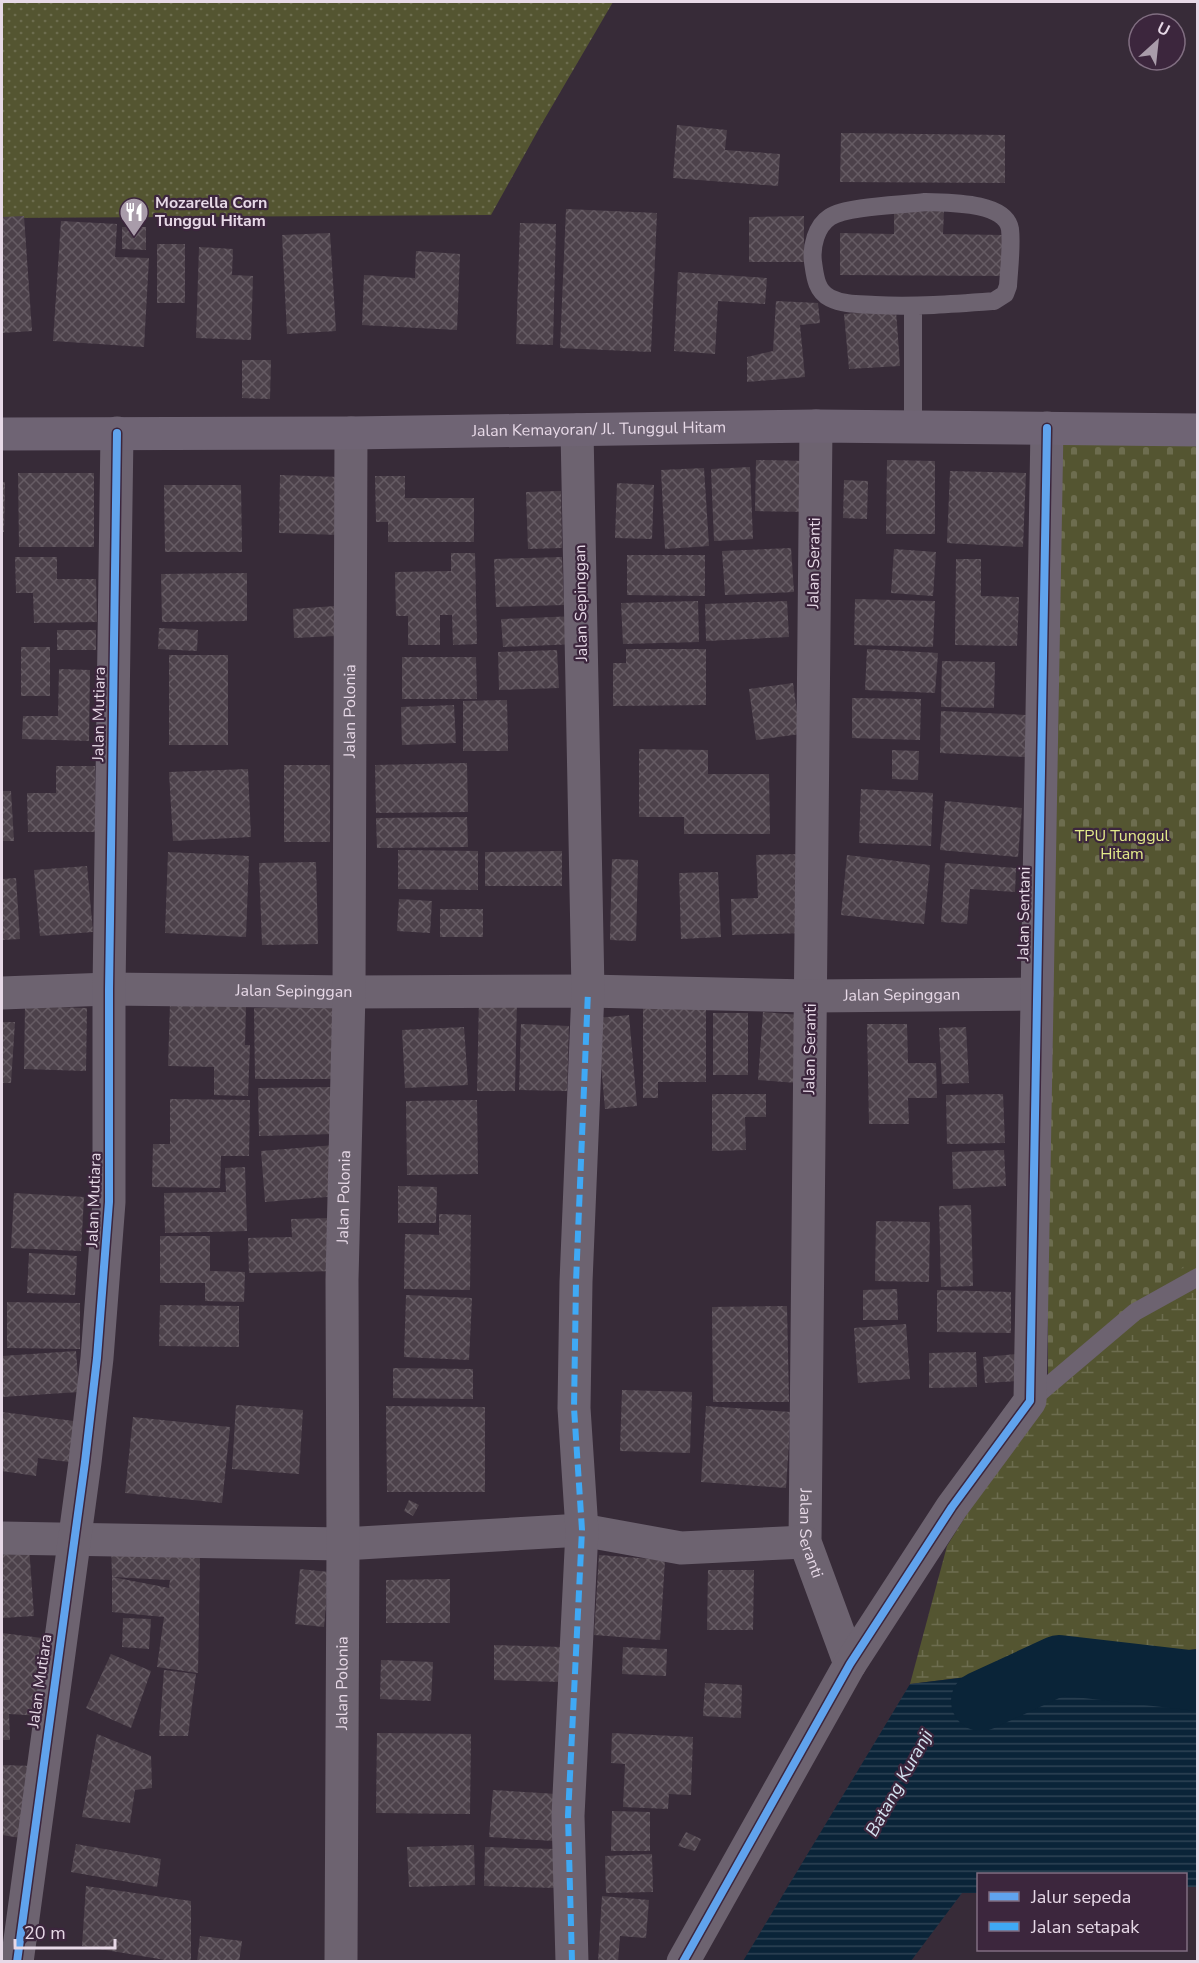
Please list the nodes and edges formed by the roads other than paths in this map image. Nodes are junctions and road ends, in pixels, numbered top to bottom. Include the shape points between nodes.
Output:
1 (913, 307) junction
2 (816, 426) junction
3 (913, 426) junction
4 (1047, 428) junction
5 (577, 430) junction
6 (1197, 430) edge
7 (117, 433) junction
8 (351, 433) junction
9 (2, 434) edge
10 (109, 989) junction
11 (588, 991) junction
12 (349, 992) junction
13 (2, 993) edge
14 (1036, 994) junction
15 (810, 996) junction
16 (1197, 1277) edge
17 (1029, 1401) junction
18 (582, 1530) junction
19 (2, 1538) edge
20 (73, 1538) junction
21 (805, 1542) junction
22 (343, 1544) junction
23 (850, 1664) junction
24 (16, 1962) edge
25 (341, 1962) edge
26 (572, 1962) edge
27 (683, 1962) edge

1 - 1 lane via 849,304 823,293 815,281 812,254 822,225 843,212 925,202 984,207 1003,218 1010,228 1005,294 994,301
1 - 3 lane
2 - 3 street, Jalan Kemayoran/ Jl. Tunggul Hitam
2 - 5 street, Jalan Kemayoran/ Jl. Tunggul Hitam
2 - 15 street, Jalan Seranti
3 - 4 street, Jalan Kemayoran/ Jl. Tunggul Hitam
4 - 6 street, Jalan Kemayoran/ Jl. Tunggul Hitam
4 - 14 street, Jalan Sentani
5 - 8 street, Jalan Kemayoran/ Jl. Tunggul Hitam
5 - 11 street, Jalan Sepinggan
7 - 8 street, Jalan Kemayoran/ Jl. Tunggul Hitam
7 - 9 street, Jalan Kemayoran/ Jl. Tunggul Hitam
7 - 10 street, Jalan Mutiara
8 - 12 street, Jalan Polonia
10 - 12 street, Jalan Sepinggan
10 - 13 street, Jalan Sepinggan
10 - 20 street, Jalan Mutiara via 109,1202 97,1358
11 - 12 street, Jalan Sepinggan
11 - 15 street, Jalan Sepinggan
11 - 18 street via 574,1408
12 - 22 street, Jalan Polonia via 342,1280
14 - 15 street, Jalan Sepinggan
14 - 17 street, Jalan Sentani
15 - 21 street, Jalan Seranti
16 - 17 lane via 1136,1312
17 - 23 street via 952,1507
18 - 21 street via 681,1548
18 - 22 street
18 - 26 street via 568,1816
19 - 20 street
20 - 22 street
20 - 24 street, Jalan Mutiara
21 - 23 street, Jalan Seranti
22 - 25 street, Jalan Polonia
23 - 27 street

